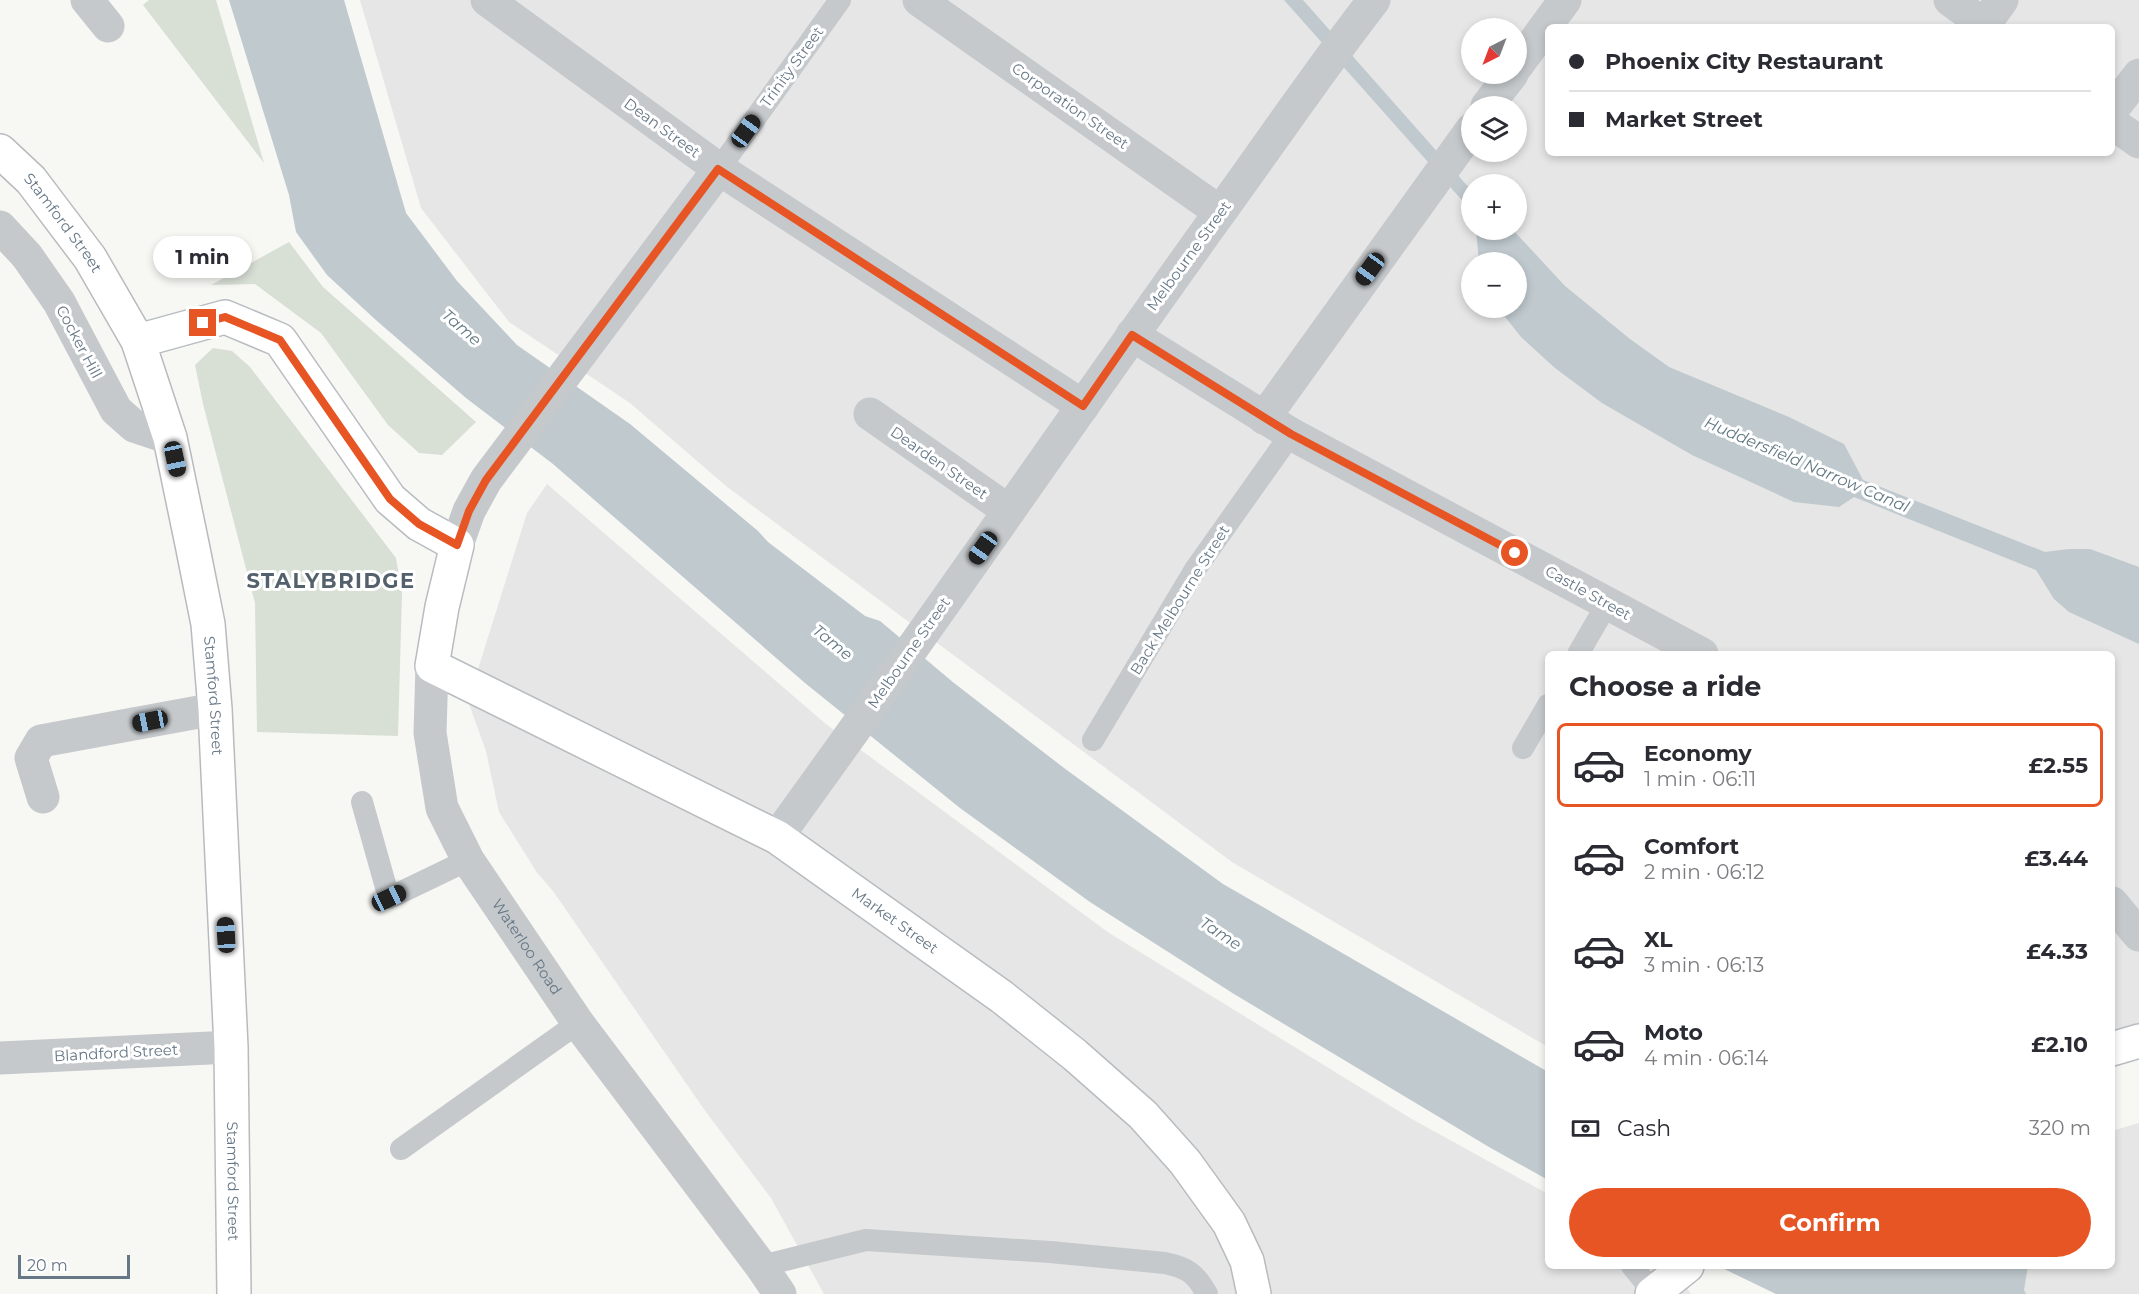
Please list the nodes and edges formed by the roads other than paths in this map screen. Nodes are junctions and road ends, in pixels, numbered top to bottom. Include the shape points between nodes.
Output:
1 (87, 0) edge
2 (487, 0) edge
3 (840, 0) edge
4 (919, 0) edge
5 (1565, 0) edge
6 (1950, 0) edge
7 (1366, 10) edge
8 (1991, 17) edge
9 (1547, 24) edge
10 (108, 26) dead end
11 (1545, 27) edge
12 (1527, 52) edge
13 (2139, 75) edge
14 (2115, 106) edge
15 (2115, 125) edge
16 (2139, 142) edge
17 (1461, 143) edge
18 (0, 151) edge
19 (718, 169) junction
20 (1220, 212) junction
21 (0, 227) edge
22 (1132, 335) junction
23 (138, 341) junction
24 (1083, 406) junction
25 (870, 414) dead end
26 (1277, 426) junction
27 (170, 438) junction
28 (1009, 511) junction
29 (457, 545) junction
30 (1607, 604) junction
31 (1580, 651) edge
32 (1696, 651) edge
33 (432, 666) junction
34 (215, 709) junction
35 (1545, 710) edge
36 (1094, 740) dead end
37 (1523, 748) dead end
38 (43, 797) dead end
39 (362, 802) dead end
40 (777, 837) junction
41 (468, 860) junction
42 (2115, 907) edge
43 (2139, 935) edge
44 (578, 1023) junction
45 (2139, 1041) edge
46 (231, 1047) junction
47 (2115, 1048) edge
48 (0, 1058) edge
49 (401, 1149) dead end
50 (761, 1266) junction
51 (1634, 1269) edge
52 (1683, 1269) edge
53 (1653, 1293) edge
54 (234, 1294) edge
55 (780, 1294) edge
56 (1207, 1294) edge
57 (1254, 1294) edge

1 - 10 street
2 - 19 street, Dean Street
3 - 19 lane, Trinity Street
4 - 20 street, Corporation Street
5 - 9 street
6 - 8 street
7 - 20 street, Melbourne Street
11 - 12 street
13 - 14 street
15 - 16 street
17 - 26 street, Back Melbourne Street via 1410,213
18 - 23 main road, Stamford Street via 31,180 90,258
19 - 24 street, Dean Street
19 - 29 street, Trinity Street via 486,480
20 - 22 street, Melbourne Street
21 - 27 street, Cocker Hill via 27,256 59,302 116,410 135,426
22 - 24 street, Melbourne Street
22 - 26 street, Castle Street
23 - 27 main road, Stamford Street
23 - 29 main road via 225,317 280,340 390,499 419,524
24 - 28 street, Melbourne Street
25 - 28 street, Dearden Street
26 - 30 street, Castle Street
26 - 36 lane, Back Melbourne Street
27 - 34 main road, Stamford Street via 208,624
28 - 40 street, Melbourne Street
29 - 33 main road, Waterloo Road
30 - 31 lane
30 - 32 street, Castle Street
33 - 40 main road, Market Street
33 - 41 street, Waterloo Road via 430,733 442,808
34 - 38 street via 41,741 31,758
34 - 46 main road, Stamford Street
35 - 37 lane
39 - 41 lane via 389,898
40 - 57 main road, Market Street via 1002,997 1143,1115 1185,1162 1228,1223 1247,1261
41 - 44 street, Waterloo Road
42 - 43 street
44 - 49 lane
44 - 50 street, Waterloo Road
45 - 47 main road
46 - 48 street, Blandford Street
46 - 54 main road, Stamford Street
50 - 55 street, Waterloo Road
50 - 56 lane via 866,1240 1165,1263 1182,1267 1198,1278
51 - 53 lane
52 - 53 main road

